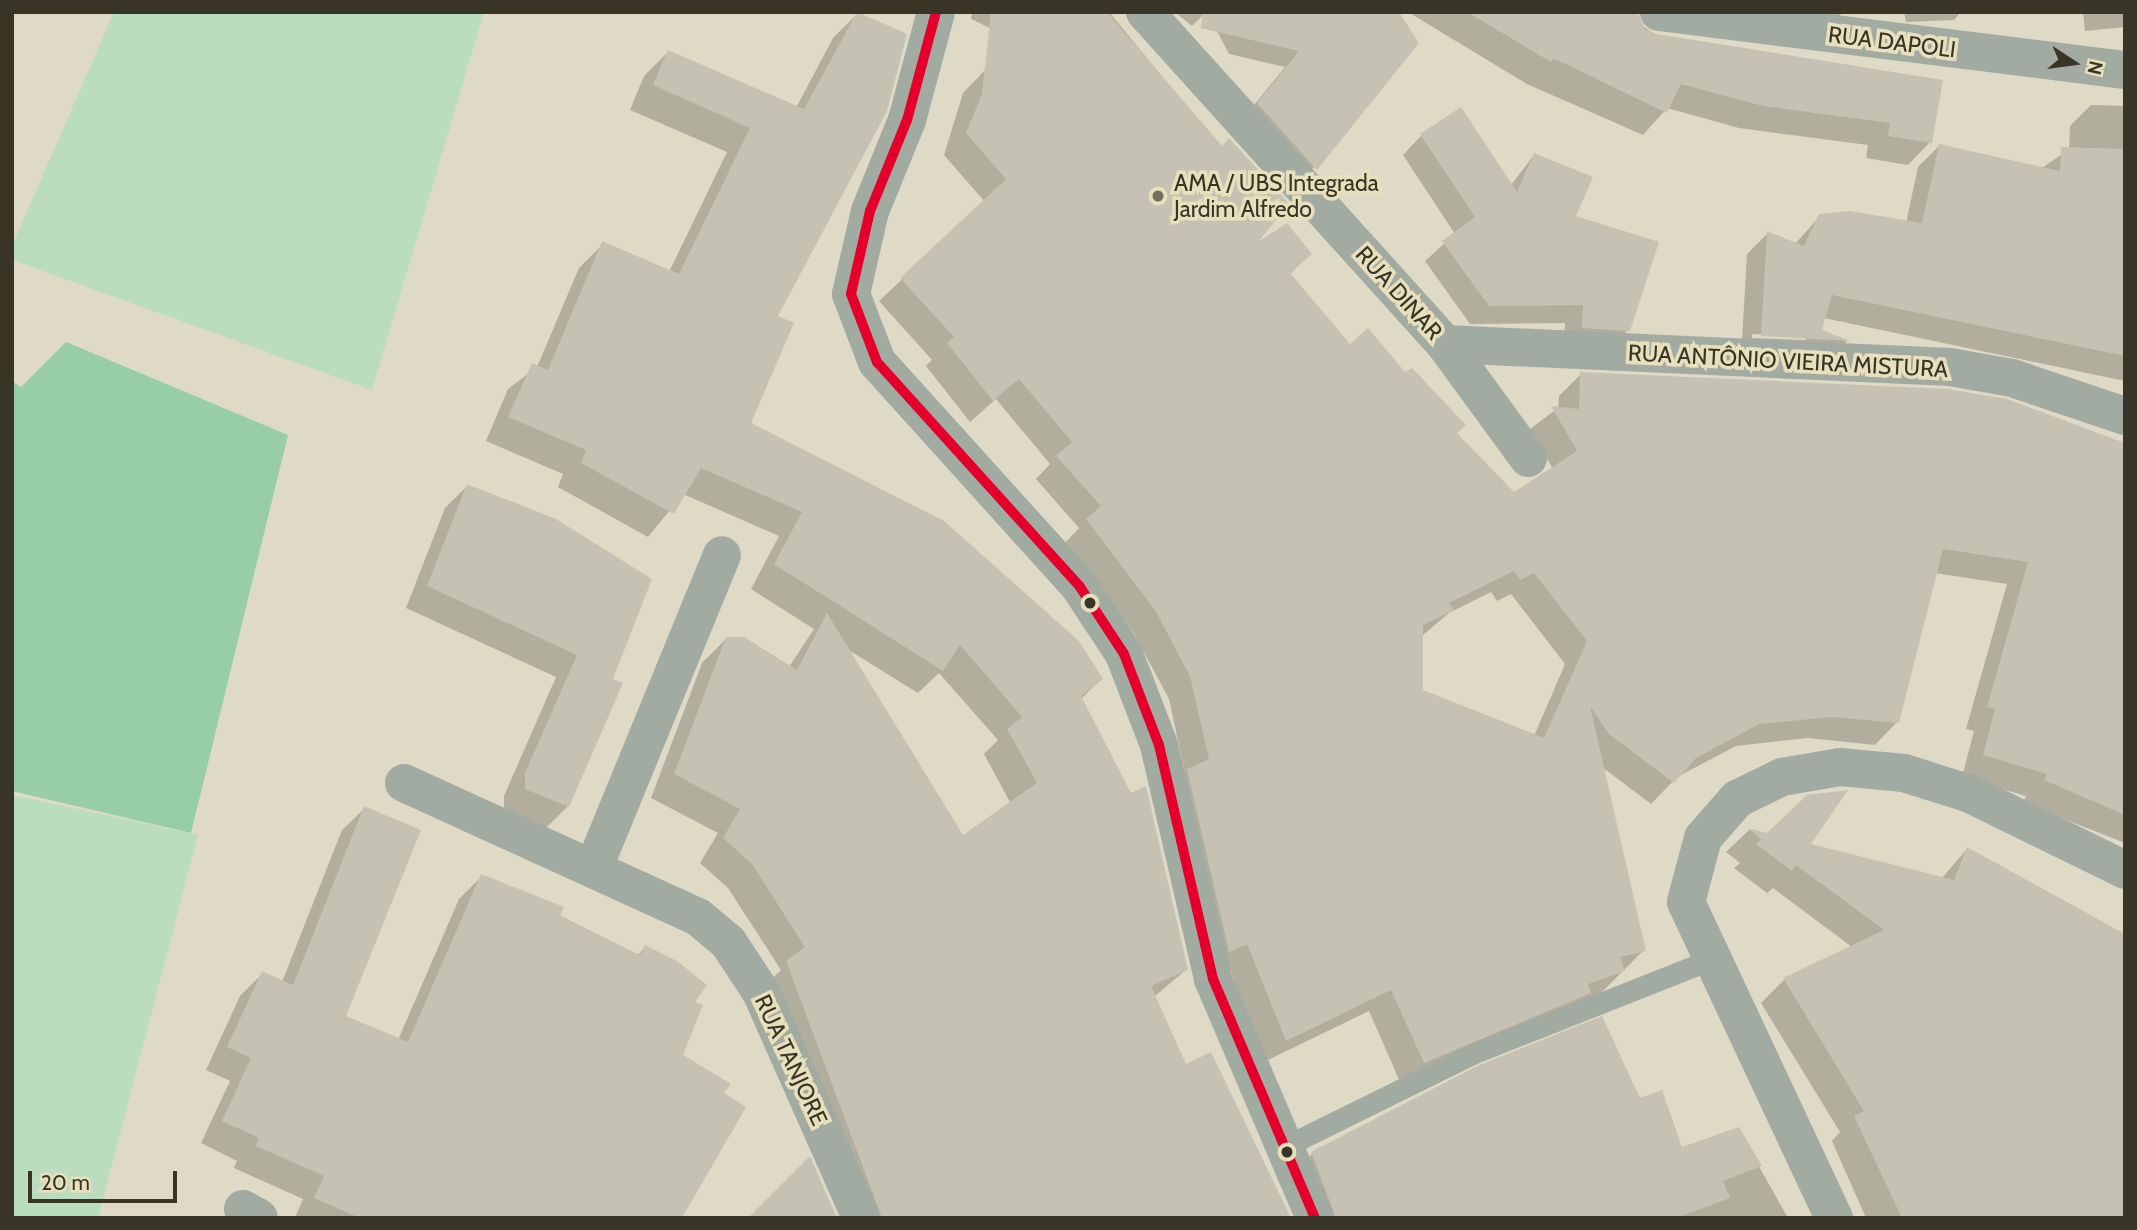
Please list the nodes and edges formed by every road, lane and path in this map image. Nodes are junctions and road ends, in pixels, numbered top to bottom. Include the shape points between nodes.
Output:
1 (936, 12) edge
2 (1145, 12) edge
3 (1658, 12) edge
4 (2125, 70) edge
5 (1445, 344) junction
6 (2125, 416) edge
7 (1528, 458) dead end
8 (722, 555) dead end
9 (404, 783) dead end
10 (594, 867) junction
11 (2125, 870) edge
12 (1709, 960) junction
13 (1282, 1148) junction
14 (861, 1218) edge
15 (1315, 1218) edge
16 (1834, 1218) edge

1 - 13 street via 907,120 870,211 851,294 877,362 1080,587 1124,654 1159,745 1213,979
2 - 5 street, RUA DINAR
3 - 4 street, RUA DAPOLI
5 - 6 street, RUA ANTÔNIO VIEIRA MISTURA via 1950,368 2012,378
5 - 7 street, RUA DINAR
8 - 10 street
9 - 10 street, RUA TANJORE
10 - 14 street, RUA TANJORE via 698,917 728,942 761,992
11 - 12 street via 1968,793 1903,773 1839,767 1782,777 1737,799 1703,838 1686,902
12 - 13 lane via 1472,1054
12 - 16 street
13 - 15 street

